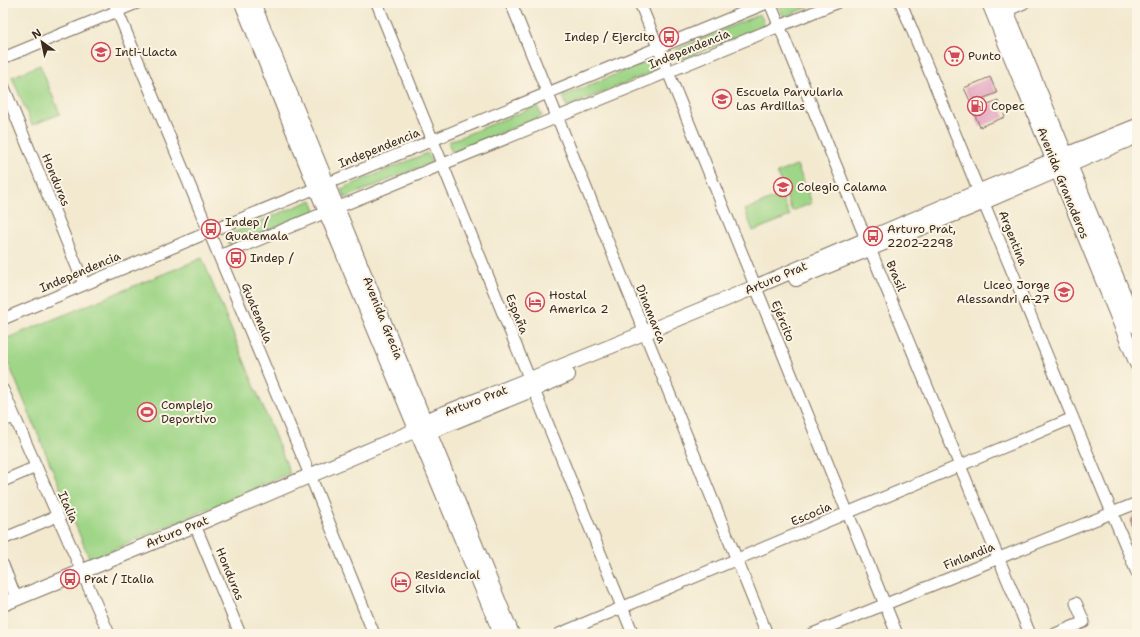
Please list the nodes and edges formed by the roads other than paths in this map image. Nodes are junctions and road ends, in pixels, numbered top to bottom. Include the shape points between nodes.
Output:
1 (137, 3) edge
2 (242, 3) edge
3 (253, 3) edge
4 (377, 3) edge
5 (511, 3) edge
6 (640, 3) edge
7 (769, 3) edge
8 (836, 3) edge
9 (902, 3) edge
10 (989, 3) edge
11 (1024, 3) edge
12 (116, 7) edge
13 (1005, 7) edge
14 (780, 26) junction
15 (658, 47) junction
16 (3, 58) edge
17 (668, 72) junction
18 (3, 85) edge
19 (547, 93) junction
20 (557, 117) junction
21 (1137, 126) edge
22 (1137, 136) edge
23 (433, 140) junction
24 (1062, 162) junction
25 (442, 164) junction
26 (322, 185) junction
27 (981, 196) junction
28 (332, 210) junction
29 (209, 232) junction
30 (868, 244) junction
31 (219, 256) junction
32 (84, 284) junction
33 (757, 290) junction
34 (3, 319) edge
35 (1137, 327) edge
36 (646, 337) junction
37 (1137, 364) edge
38 (532, 384) junction
39 (3, 390) edge
40 (14, 417) junction
41 (1073, 418) junction
42 (3, 421) edge
43 (424, 428) junction
44 (960, 465) junction
45 (36, 467) junction
46 (310, 475) junction
47 (3, 481) edge
48 (1137, 503) edge
49 (1113, 512) junction
50 (847, 513) junction
51 (58, 516) junction
52 (195, 525) junction
53 (3, 539) edge
54 (999, 558) junction
55 (737, 560) junction
56 (3, 565) edge
57 (82, 571) junction
58 (1137, 572) edge
59 (16, 598) junction
60 (1076, 603) dead end
61 (3, 604) edge
62 (885, 604) junction
63 (623, 608) junction
64 (109, 634) edge
65 (240, 634) edge
66 (374, 634) edge
67 (501, 634) edge
68 (512, 634) edge
69 (559, 634) edge
70 (633, 634) edge
71 (768, 634) edge
72 (812, 634) edge
73 (897, 634) edge
74 (1030, 634) edge
75 (1055, 634) edge

1 - 12 street
2 - 26 main road, Avenida Grecia
3 - 26 main road, Avenida Grecia
4 - 23 street, España
5 - 19 street, Dinamarca
6 - 15 street, Ejército
7 - 14 street, Brasil
7 - 15 street, Independencia
8 - 14 street, Independencia
9 - 27 street, Argentina
10 - 24 main road, Avenida Granaderos
11 - 13 street
12 - 16 street
12 - 29 street, Guatemala
13 - 24 main road, Avenida Granaderos
14 - 17 street, Independencia
14 - 30 street, Brasil
15 - 17 street, Ejército
15 - 19 street, Independencia
17 - 20 street, Independencia
17 - 33 street, Ejército
18 - 32 street, Honduras
19 - 20 street, Dinamarca
19 - 23 street, Independencia
20 - 25 street, Independencia
20 - 36 street, Dinamarca
21 - 24 main road, Arturo Prat
22 - 24 main road, Arturo Prat
23 - 25 street, España
23 - 26 street, Independencia
24 - 27 main road, Arturo Prat
24 - 35 main road, Avenida Granaderos
24 - 37 main road, Avenida Granaderos
25 - 28 street, Independencia
25 - 38 street, España
26 - 28 main road, Avenida Grecia
26 - 29 street, Independencia
27 - 30 main road, Arturo Prat
27 - 41 street, Argentina
28 - 31 street, Independencia
28 - 43 main road, Avenida Grecia
29 - 31 street, Guatemala
29 - 32 street, Independencia
30 - 33 main road, Arturo Prat
30 - 44 street, Brasil
31 - 46 street, Guatemala
32 - 34 street, Independencia
33 - 36 main road, Arturo Prat
33 - 50 street, Ejército
36 - 38 main road, Arturo Prat
36 - 55 street, Dinamarca
38 - 43 main road, Arturo Prat
38 - 63 street, España
39 - 40 street, Italia
40 - 42 street
40 - 45 street, Italia
41 - 44 street, Escocia
41 - 49 street, Argentina
43 - 46 main road, Arturo Prat
43 - 67 main road, Avenida Grecia
43 - 68 main road, Avenida Grecia
44 - 50 street, Escocia
44 - 54 street, Brasil
45 - 47 street
45 - 51 street, Italia
46 - 52 main road, Arturo Prat
46 - 66 street, Guatemala
48 - 49 street, Finlandia
49 - 54 street, Finlandia
49 - 58 street, Argentina
50 - 55 street, Escocia
50 - 62 street, Ejército
51 - 53 street
51 - 57 street, Italia
52 - 57 main road, Arturo Prat
52 - 65 street, Honduras
54 - 62 street, Finlandia
54 - 74 street, Brasil
55 - 63 street, Escocia
55 - 71 street, Dinamarca
56 - 59 street
57 - 59 main road, Arturo Prat
57 - 64 street, Italia
59 - 61 main road, Arturo Prat
60 - 75 street via 1084,622
62 - 72 street, Finlandia
62 - 73 street, Ejército
63 - 69 street, Escocia
63 - 70 street, España

